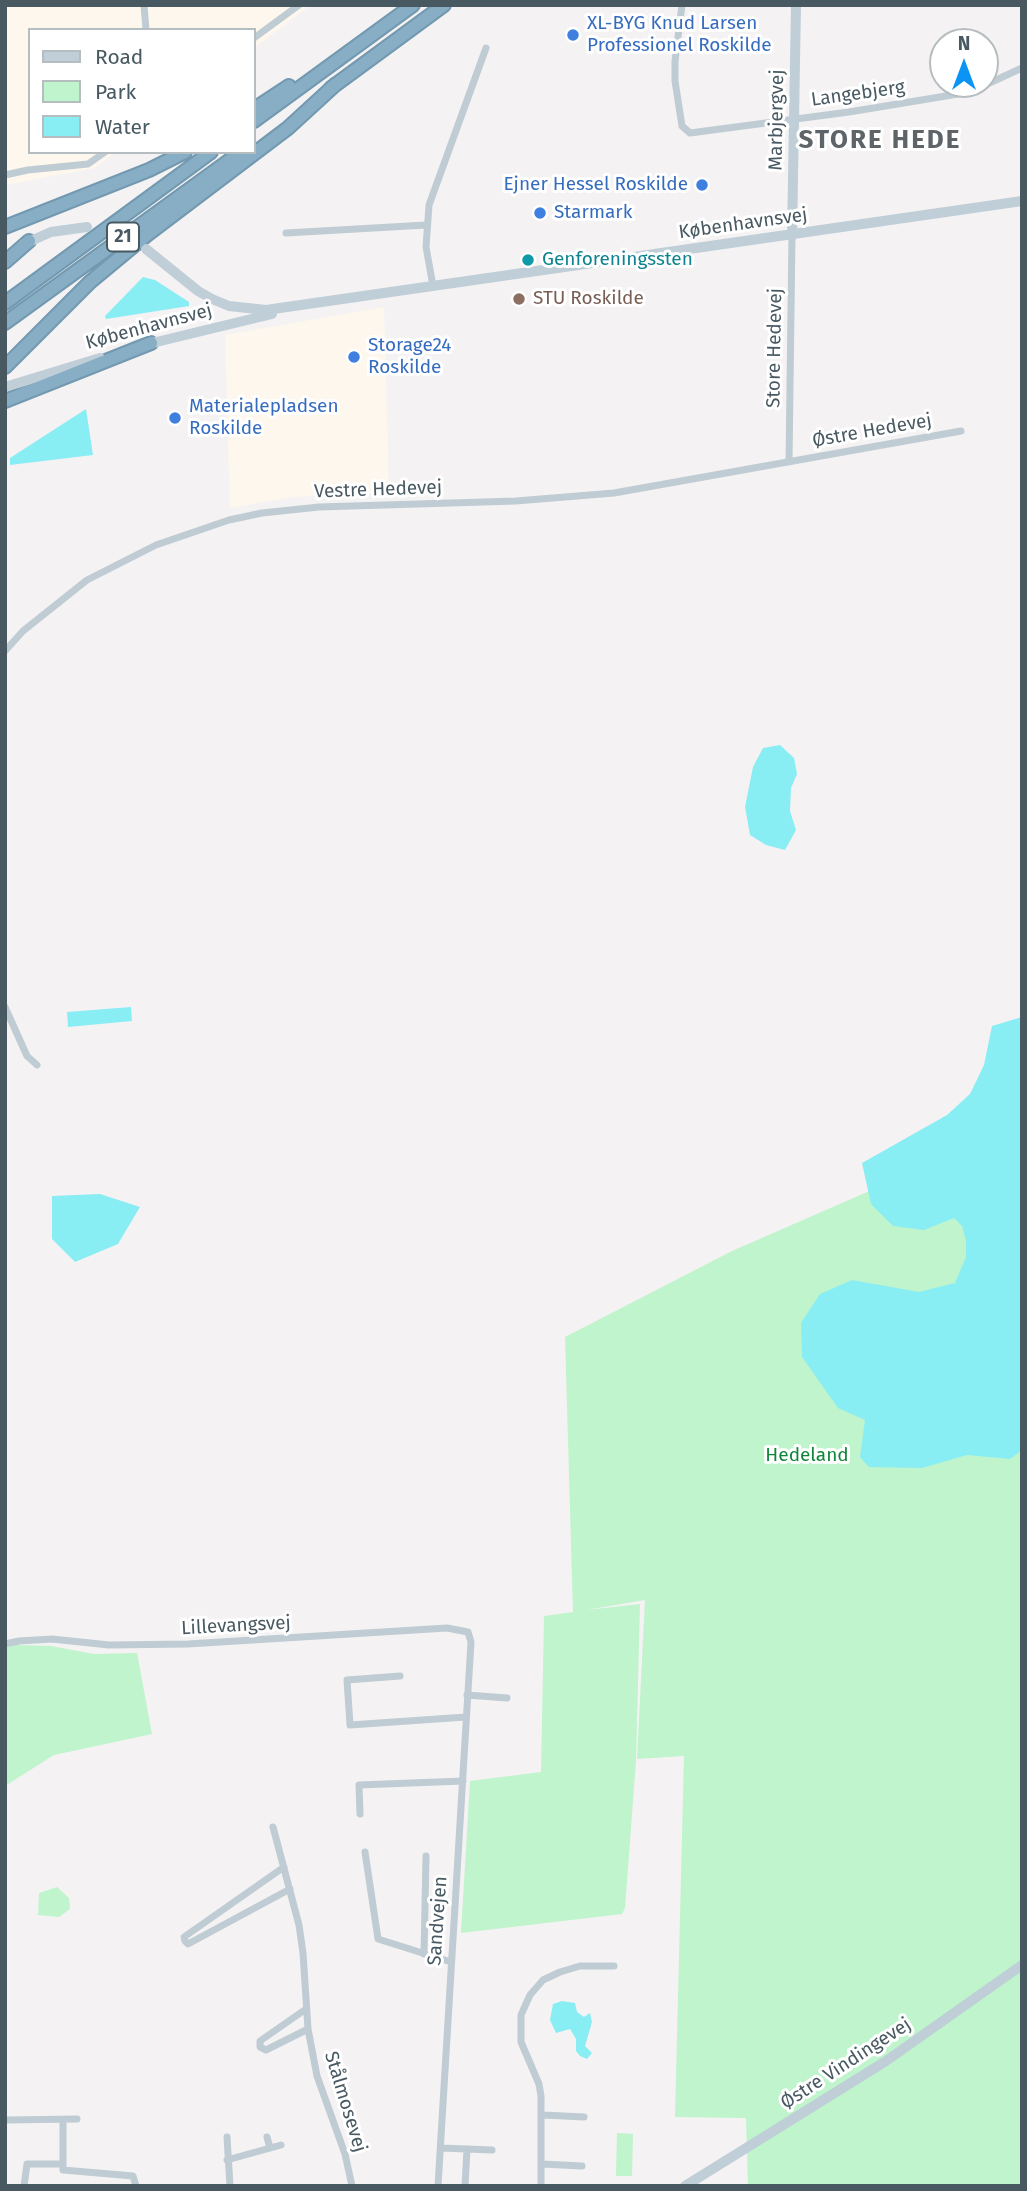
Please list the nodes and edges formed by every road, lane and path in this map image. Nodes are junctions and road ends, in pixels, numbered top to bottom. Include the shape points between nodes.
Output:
1 (144, 5) edge
2 (299, 5) edge
3 (413, 5) edge
4 (444, 5) edge
5 (682, 5) edge
6 (796, 5) edge
7 (146, 28) edge
8 (256, 37) edge
9 (486, 48) dead end
10 (336, 61) junction
11 (1022, 68) edge
12 (336, 84) junction
13 (256, 108) edge
14 (795, 118) junction
15 (256, 120) edge
16 (256, 142) edge
17 (256, 152) edge
18 (102, 154) edge
19 (181, 154) edge
20 (208, 154) edge
21 (238, 154) edge
22 (254, 154) edge
23 (5, 175) edge
24 (1022, 201) edge
25 (426, 225) junction
26 (5, 227) edge
27 (87, 227) dead end
28 (286, 233) dead end
29 (792, 236) junction
30 (29, 241) junction
31 (146, 249) dead end
32 (5, 254) edge
33 (5, 262) edge
34 (433, 286) junction
35 (5, 303) edge
36 (304, 307) junction
37 (5, 323) edge
38 (150, 343) junction
39 (5, 367) edge
40 (5, 387) edge
41 (5, 401) edge
42 (961, 431) dead end
43 (789, 462) junction
44 (5, 651) edge
45 (5, 1007) edge
46 (37, 1065) dead end
47 (468, 1632) joint
48 (5, 1644) edge
49 (400, 1676) dead end
50 (467, 1695) junction
51 (507, 1698) dead end
52 (466, 1717) junction
53 (463, 1781) junction
54 (360, 1814) dead end
55 (273, 1827) dead end
56 (365, 1852) dead end
57 (426, 1856) dead end
58 (284, 1867) junction
59 (290, 1889) junction
60 (424, 1954) junction
61 (451, 1962) junction
62 (1022, 1965) edge
63 (614, 1966) dead end
64 (306, 2009) junction
65 (308, 2028) junction
66 (543, 2115) junction
67 (584, 2117) dead end
68 (77, 2119) dead end
69 (5, 2120) edge
70 (63, 2120) junction
71 (227, 2137) dead end
72 (267, 2137) dead end
73 (281, 2145) dead end
74 (270, 2148) junction
75 (441, 2148) junction
76 (467, 2150) junction
77 (492, 2150) dead end
78 (227, 2160) junction
79 (61, 2164) junction
80 (542, 2164) junction
81 (582, 2166) dead end
82 (24, 2186) edge
83 (136, 2186) edge
84 (230, 2186) edge
85 (352, 2186) edge
86 (439, 2186) edge
87 (465, 2186) edge
88 (541, 2186) edge
89 (685, 2186) edge

1 - 7 street
2 - 8 street
3 - 10 highway
4 - 12 highway
5 - 14 street, Langebjerg via 675,81 685,131
6 - 14 main road, Marbjergvej
9 - 25 street via 434,188
10 - 13 highway
10 - 15 highway
11 - 14 street, Langebjerg via 958,94
12 - 16 highway
12 - 17 highway
14 - 29 main road, Marbjergvej
18 - 23 street via 88,164
19 - 26 highway
20 - 35 highway, 21
21 - 37 highway, 21
22 - 39 highway via 90,282
24 - 29 main road, Københavnsvej
25 - 28 street
25 - 34 street
27 - 30 main road via 51,232
29 - 34 main road, Københavnsvej
29 - 43 street, Store Hedevej
30 - 32 main road
30 - 33 highway
31 - 36 main road, Københavnsvej via 220,303 266,310
34 - 36 main road, Københavnsvej
36 - 38 main road, Københavnsvej
38 - 40 main road, Københavnsvej
38 - 41 highway
42 - 43 street, Østre Hedevej
43 - 44 street, Vestre Hedevej via 578,498 319,507 229,520 156,545 87,580
45 - 46 street via 27,1056
47 - 48 street, Lillevangsvej via 447,1628 188,1644 109,1645 51,1639
47 - 50 street, Sandvejen
49 - 52 street via 347,1680 350,1725
50 - 51 street
50 - 52 street, Sandvejen
52 - 53 street, Sandvejen
53 - 54 street via 359,1785
53 - 61 street, Sandvejen
55 - 58 street, Stålmosevej
56 - 60 street via 378,1939
57 - 60 street
58 - 59 street, Stålmosevej
58 - 59 street via 184,1937 185,1941 188,1944
59 - 64 street, Stålmosevej via 303,1953
60 - 61 street
61 - 75 street, Sandvejen
62 - 89 main road, Østre Vindingevej via 886,2061
63 - 66 street via 596,1964 560,1972 543,1980 526,2001 521,2042 539,2084
64 - 65 street, Stålmosevej
64 - 65 street via 260,2040 261,2047 266,2050
65 - 85 street, Stålmosevej via 317,2076
66 - 67 street
66 - 80 street
68 - 70 street
69 - 70 street
70 - 79 street
71 - 78 street
72 - 74 street
73 - 74 street
74 - 78 street
75 - 76 street
75 - 86 street, Sandvejen
76 - 77 street
76 - 87 street
78 - 84 street
79 - 82 street via 27,2164
79 - 83 street via 69,2172 133,2176
80 - 81 street
80 - 88 street

